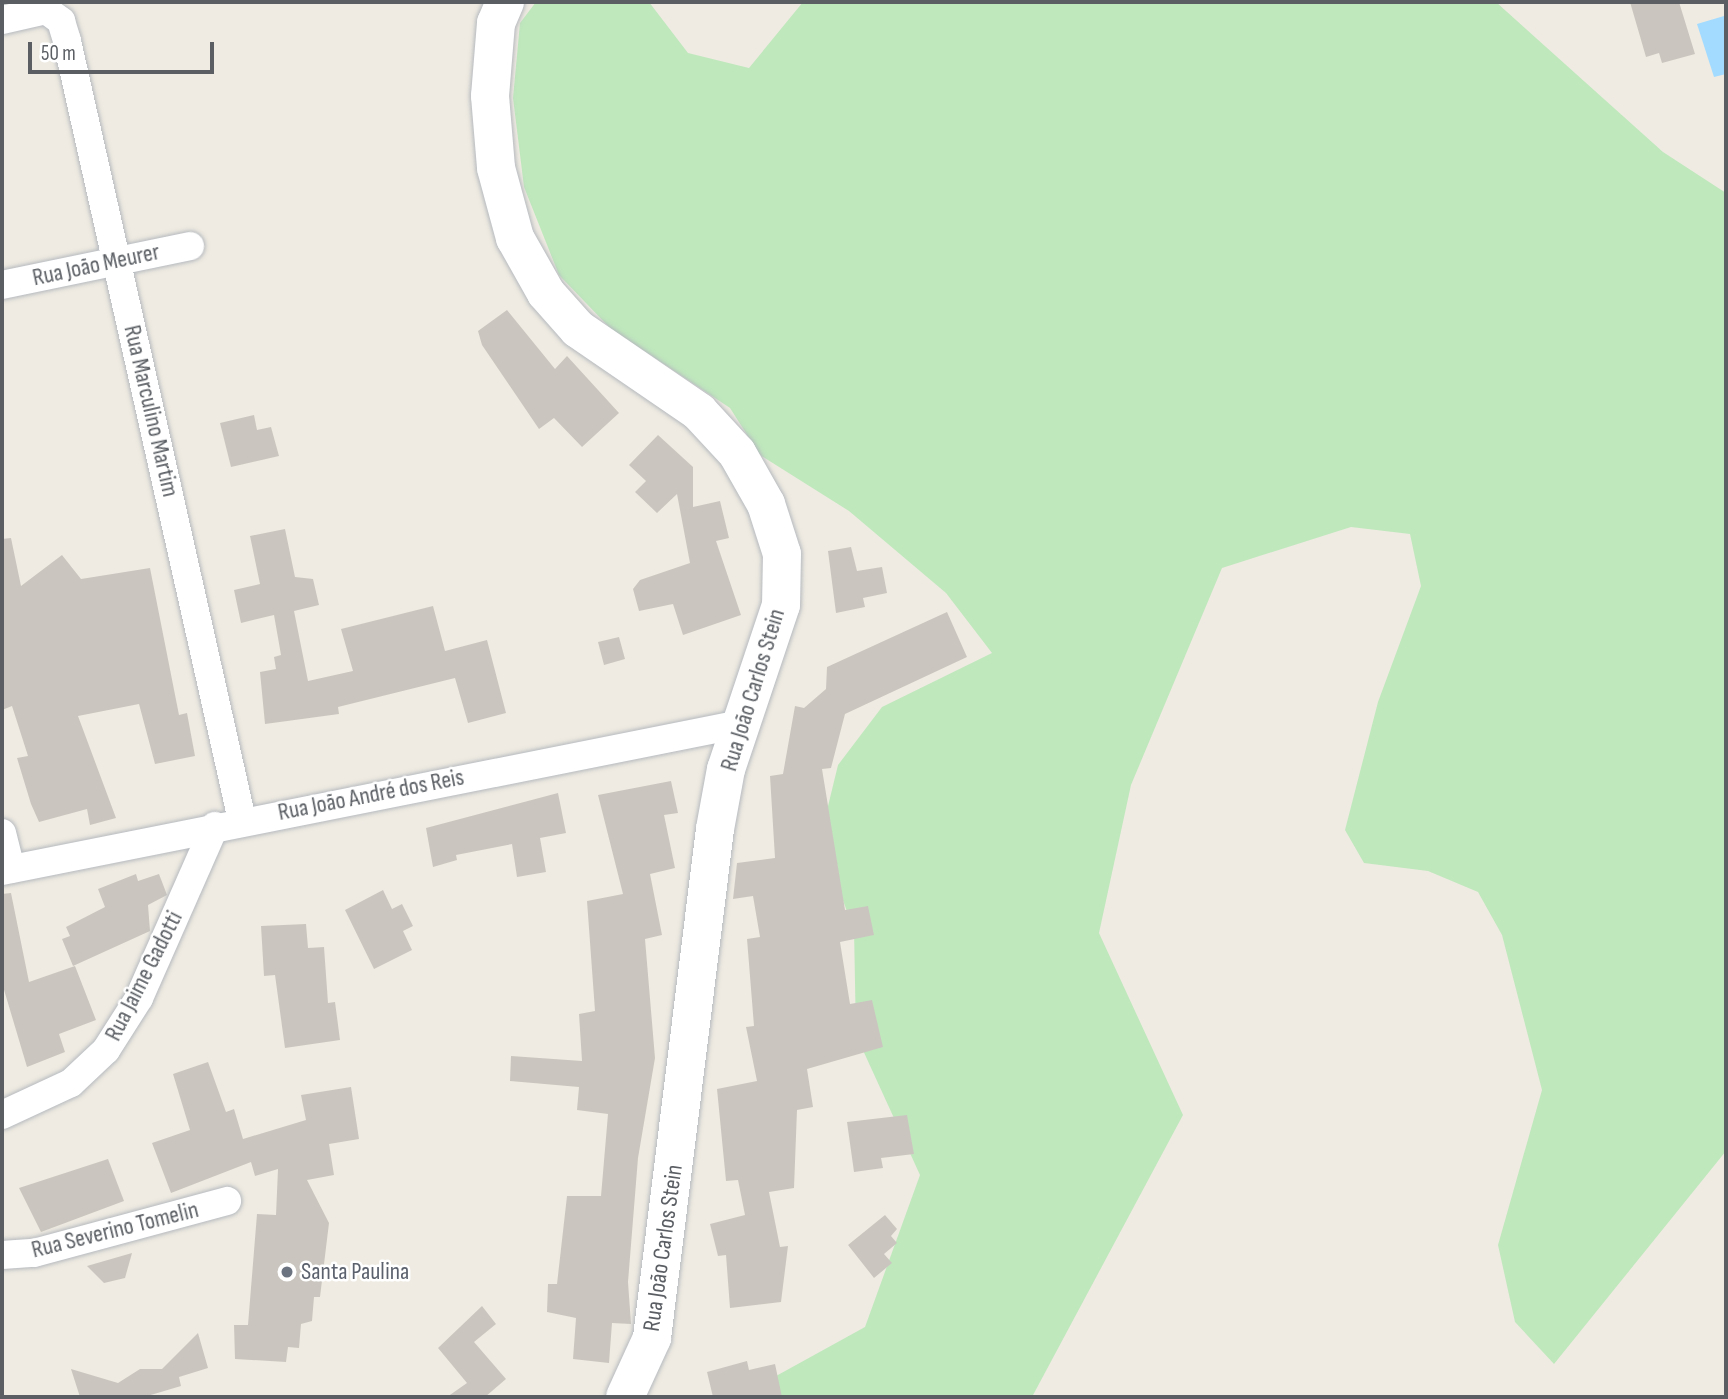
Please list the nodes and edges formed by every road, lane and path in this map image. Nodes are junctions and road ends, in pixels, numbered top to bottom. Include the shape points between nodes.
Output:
1 (505, 2) edge
2 (2, 20) edge
3 (190, 246) dead end
4 (118, 261) junction
5 (2, 285) edge
6 (741, 724) junction
7 (229, 823) junction
8 (2, 833) edge
9 (6, 870) edge
10 (2, 1115) edge
11 (228, 1201) dead end
12 (2, 1255) edge
13 (625, 1397) edge

1 - 6 street, Rua João Carlos Stein via 496,23 490,96 496,168 515,238 545,293 578,329 699,412 737,453 766,504 782,554 781,605
2 - 4 street, Rua Marculino Martim via 46,10 61,21
3 - 4 street, Rua João Meurer
4 - 5 street, Rua João Meurer
4 - 7 street, Rua Marculino Martim
6 - 7 street, Rua João André dos Reis
6 - 13 street, Rua João Carlos Stein via 715,829 652,1338
7 - 9 street, Rua João André dos Reis
7 - 10 street, Rua Jaime Gadotti via 139,998 106,1050 71,1083
8 - 9 street
11 - 12 street, Rua Severino Tomelin via 34,1253

